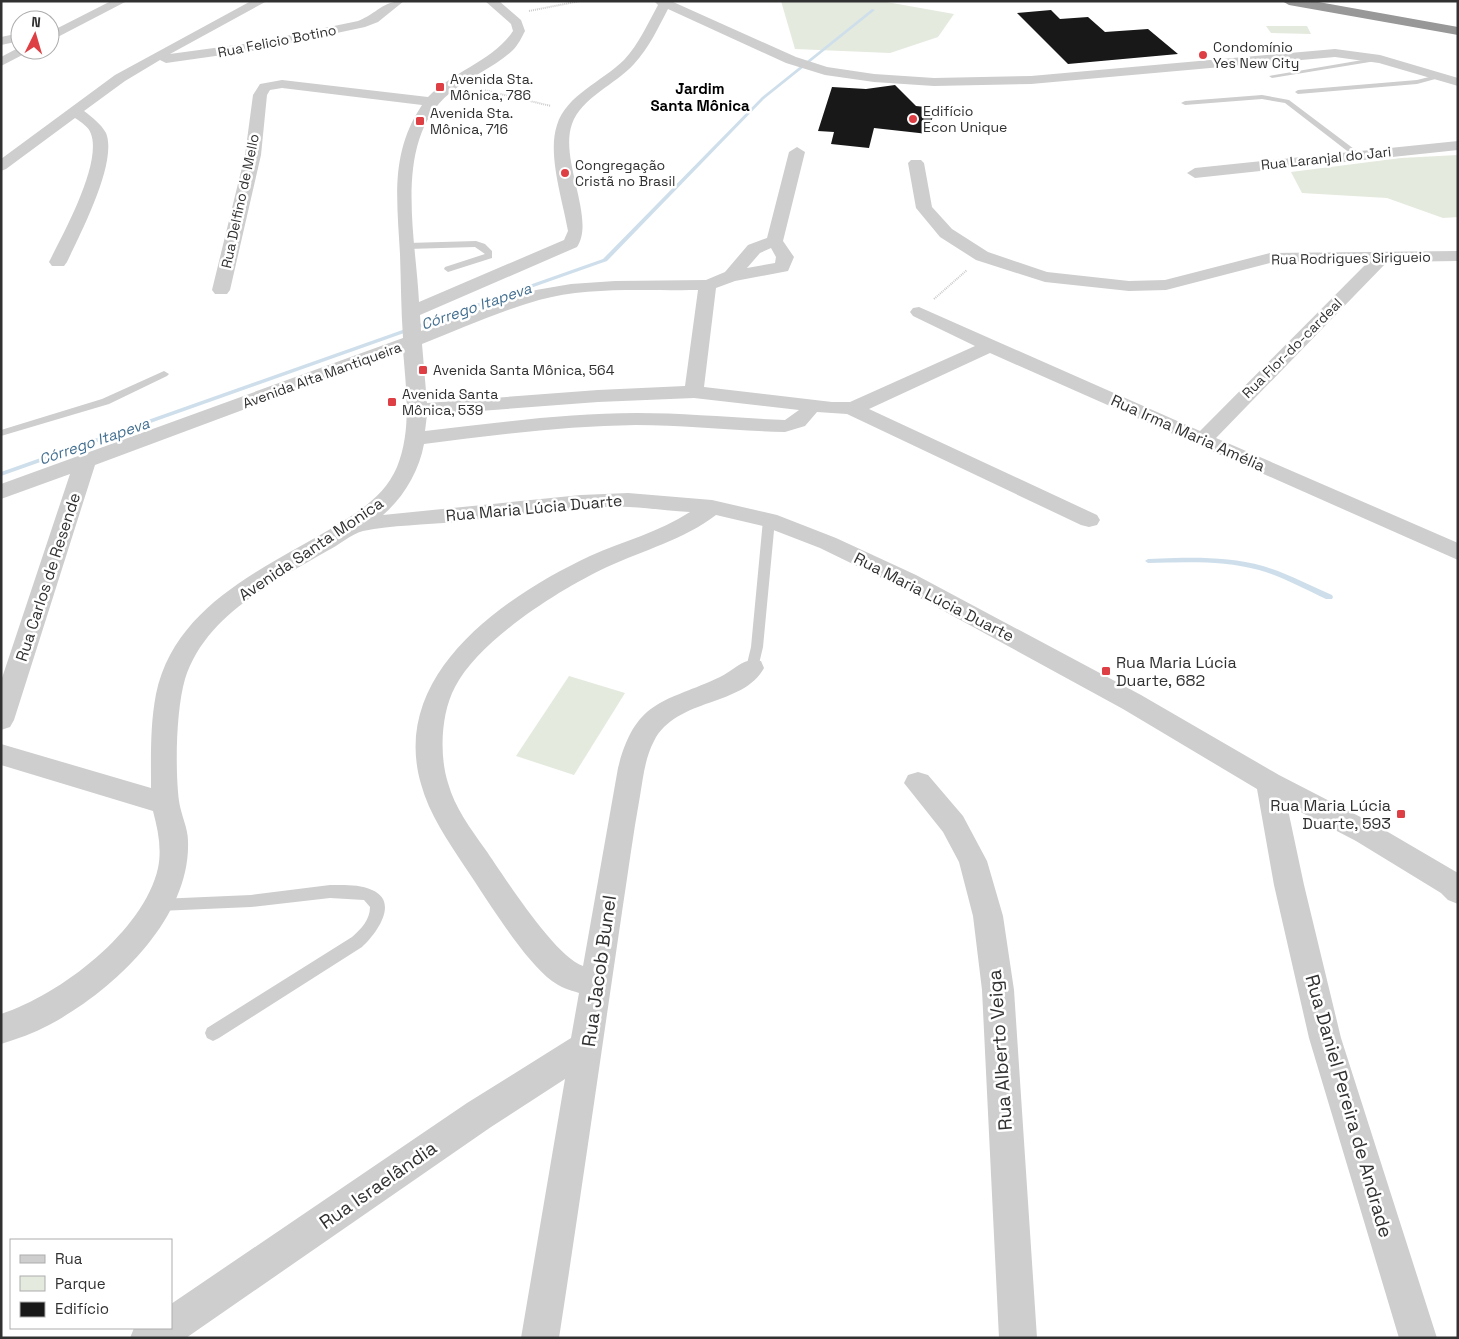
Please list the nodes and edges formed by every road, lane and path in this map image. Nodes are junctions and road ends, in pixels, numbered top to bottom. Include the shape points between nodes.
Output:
1 (121, 1) edge
2 (261, 1) edge
3 (398, 1) edge
4 (491, 1) edge
5 (580, 1) edge
6 (1289, 1) edge
7 (663, 2) edge
8 (509, 15) junction
9 (60, 30) edge
10 (1458, 31) edge
11 (1380, 59) junction
12 (148, 61) junction
13 (1272, 76) dead end
14 (1437, 77) junction
15 (1458, 82) edge
16 (455, 84) junction
17 (1298, 92) dead end
18 (431, 102) junction
19 (1185, 103) dead end
20 (74, 111) junction
21 (573, 111) junction
22 (1458, 145) edge
23 (797, 152) dead end
24 (1358, 154) junction
25 (916, 163) dead end
26 (1, 166) edge
27 (1195, 173) dead end
28 (774, 241) junction
29 (408, 246) junction
30 (982, 256) junction
31 (1458, 256) edge
32 (1383, 257) junction
33 (58, 262) dead end
34 (448, 269) dead end
35 (732, 276) junction
36 (708, 285) junction
37 (221, 290) dead end
38 (919, 312) joint
39 (411, 328) junction
40 (990, 346) junction
41 (164, 374) dead end
42 (694, 392) junction
43 (811, 406) junction
44 (850, 408) junction
45 (418, 410) junction
46 (1, 433) edge
47 (414, 439) junction
48 (1202, 440) junction
49 (85, 462) junction
50 (1, 492) edge
51 (712, 507) junction
52 (769, 520) junction
53 (1089, 520) dead end
54 (353, 525) junction
55 (1458, 552) edge
56 (752, 668) joint
57 (1, 720) edge
58 (1, 754) edge
59 (918, 783) dead end
60 (1269, 783) junction
61 (166, 804) junction
62 (1455, 883) edge
63 (159, 905) junction
64 (596, 984) junction
65 (1, 1029) edge
66 (213, 1033) dead end
67 (588, 1046) junction
68 (172, 1326) edge
69 (166, 1329) edge
70 (149, 1338) edge
71 (540, 1338) edge
72 (1018, 1338) edge
73 (1418, 1338) edge

1 - 9 street
2 - 12 street
3 - 12 street, Rua Felicio Botino via 374,19 361,24 257,46
4 - 8 street
5 - 8 path
6 - 10 highway
7 - 11 street via 794,61 874,78 979,82 1054,78 1325,53
7 - 21 street via 639,51
8 - 16 street, Avenida Santa Monica via 519,31 509,47
11 - 13 lane
11 - 14 street
12 - 20 street
14 - 15 street
14 - 17 lane via 1417,82
16 - 18 street, Avenida Santa Monica
16 - 21 path
18 - 29 street, Avenida Santa Monica via 417,123 409,144 404,178
18 - 37 street, Rua Delfino de Mello via 289,84 268,85 260,95 253,155
19 - 24 lane via 1262,97 1287,101
20 - 26 street
20 - 33 street via 92,125 99,135 101,147 98,172
21 - 39 street via 563,126 562,149 576,231 571,243
22 - 24 street, Rua Laranjal do Jari
23 - 28 street
24 - 27 street, Rua Laranjal do Jari
25 - 30 street, Rua Rodrigues Sirigueio via 924,208 946,233
28 - 35 street via 754,249
28 - 35 street, Avenida Alta Mantiqueira via 785,257 782,267
29 - 34 lane via 476,244 489,253 480,260
29 - 39 street, Avenida Santa Monica
30 - 32 street, Rua Rodrigues Sirigueio via 1045,277 1129,286 1166,285 1270,258
30 - 38 path
31 - 32 street, Rua Rodrigues Sirigueio
32 - 48 street, Rua Flor-do-cardeal
35 - 36 street, Avenida Alta Mantiqueira
36 - 39 street, Avenida Alta Mantiqueira via 570,289
36 - 42 street
38 - 40 street, Rua Irma Maria Amélia
39 - 45 street, Avenida Santa Monica
39 - 49 street, Avenida Alta Mantiqueira
40 - 44 street
40 - 48 street, Rua Irma Maria Amélia
41 - 46 lane via 92,408
42 - 43 street
42 - 45 street
43 - 44 street
43 - 47 street via 805,417 785,426 702,421 587,421
44 - 53 street
45 - 47 street, Avenida Santa Monica
47 - 54 street, Avenida Santa Monica via 407,468 397,488
48 - 55 street, Rua Irma Maria Amélia
49 - 50 street, Avenida Alta Mantiqueira
49 - 57 street, Rua Carlos de Resende
51 - 52 street, Rua Maria Lúcia Duarte
51 - 54 street, Rua Maria Lúcia Duarte via 628,500 581,502
51 - 64 street via 681,527 551,586 502,622 466,656 444,684 435,711 430,756 434,783 454,828 547,956 567,974
52 - 56 lane via 757,647
52 - 60 street, Rua Maria Lúcia Duarte via 828,543 908,581 1132,702
54 - 61 street, Avenida Santa Monica via 253,584 203,628 186,649 173,676 164,714
56 - 64 street, Rua Jacob Bunel via 737,680 692,696 665,712 646,730 634,757 622,816
58 - 61 street
59 - 72 street, Rua Alberto Veiga via 953,824 973,861 988,916 998,990
60 - 62 street, Rua Maria Lúcia Duarte
60 - 73 street, Rua Daniel Pereira de Andrade via 1325,1038
61 - 63 street, Avenida Santa Monica via 175,842 172,872
63 - 65 street, Avenida Santa Monica via 131,941 85,985 36,1016
63 - 66 lane via 339,892 359,892 369,895 376,903 376,922 357,942
64 - 67 street, Rua Jacob Bunel
67 - 68 street, Rua Israelândia via 479,1115
67 - 71 street, Rua Jacob Bunel
69 - 70 street, Rua Israelândia

